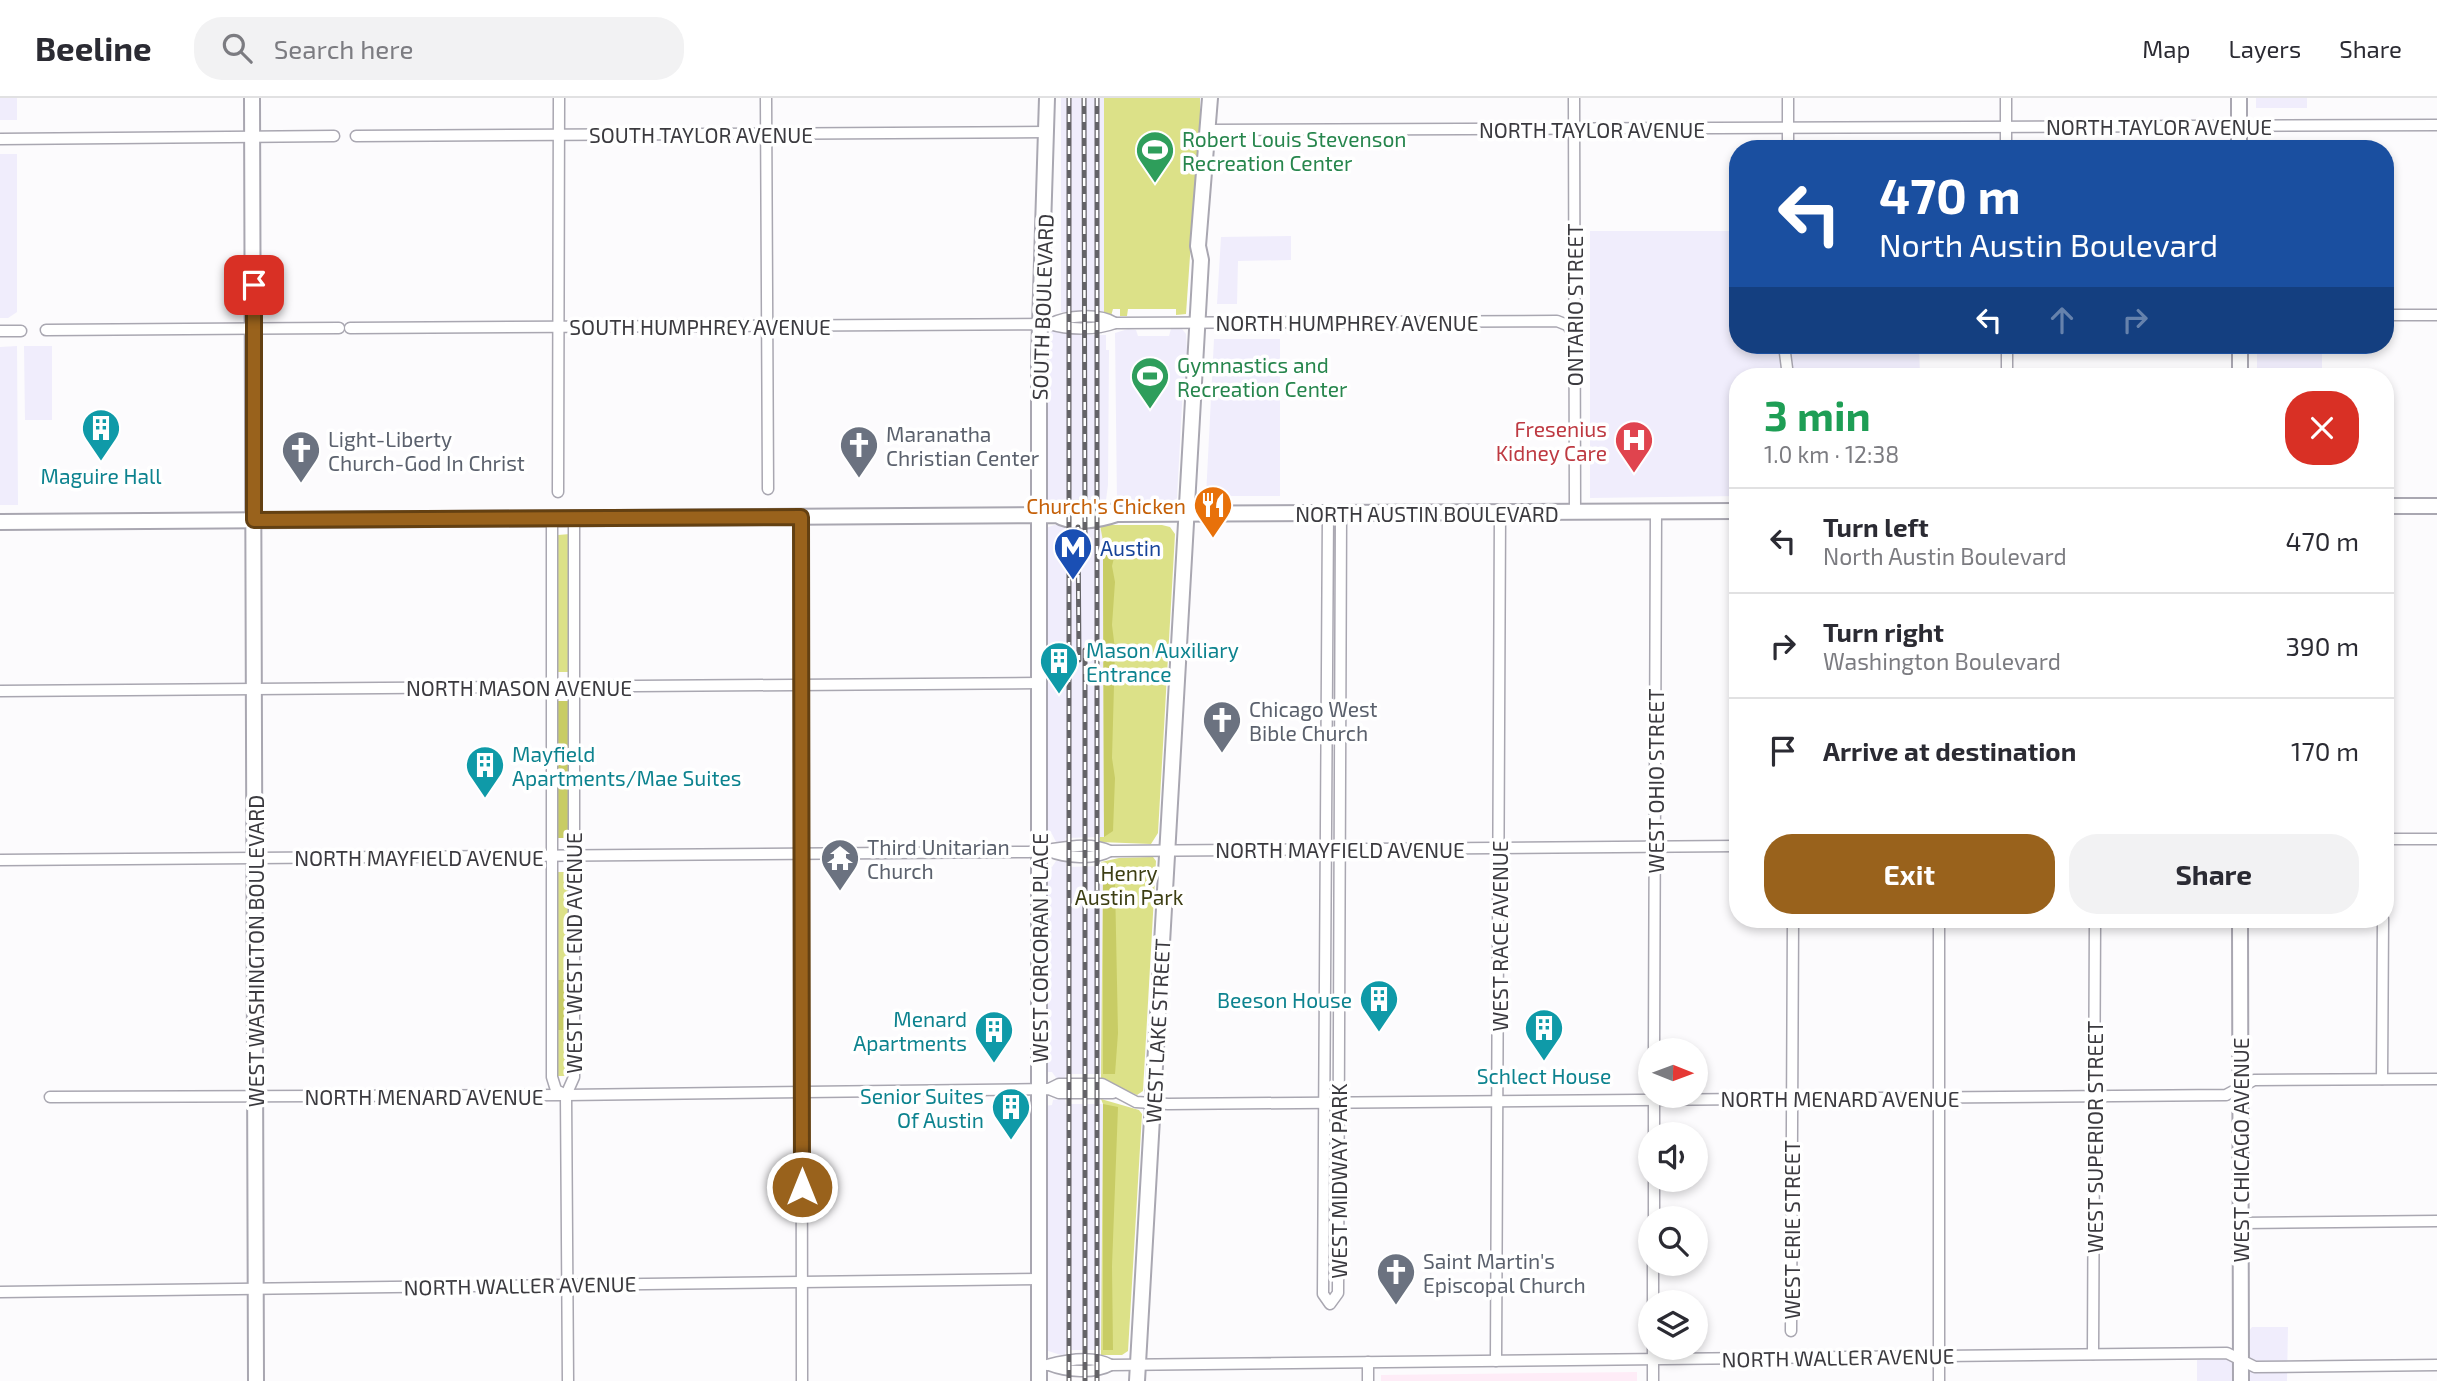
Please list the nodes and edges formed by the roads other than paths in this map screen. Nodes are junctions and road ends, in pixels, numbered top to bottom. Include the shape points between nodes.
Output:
1 (253, 98) edge
2 (559, 98) edge
3 (766, 98) edge
4 (1046, 98) edge
5 (1210, 98) edge
6 (1574, 98) edge
7 (1788, 98) edge
8 (2006, 98) edge
9 (2239, 98) edge
10 (2437, 125) edge
11 (2239, 126) junction
12 (2006, 127) junction
13 (1788, 128) junction
14 (1574, 129) junction
15 (1209, 130) junction
16 (1046, 132) junction
17 (766, 134) junction
18 (559, 135) junction
19 (334, 136) dead end
20 (355, 136) dead end
21 (253, 137) junction
22 (0, 139) edge
23 (1788, 140) edge
24 (2006, 140) edge
25 (2239, 140) edge
26 (2394, 315) edge
27 (2437, 315) edge
28 (1197, 322) junction
29 (1045, 324) junction
30 (767, 325) junction
31 (558, 327) junction
32 (254, 328) junction
33 (46, 330) dead end
34 (0, 331) edge
35 (21, 331) dead end
36 (1574, 334) junction
37 (768, 489) dead end
38 (558, 492) dead end
39 (2394, 506) edge
40 (2437, 506) edge
41 (1729, 510) edge
42 (1656, 511) junction
43 (1500, 512) junction
44 (1575, 512) junction
45 (1335, 513) junction
46 (1187, 514) junction
47 (1039, 515) junction
48 (801, 517) junction
49 (574, 518) junction
50 (552, 519) junction
51 (254, 520) junction
52 (0, 522) edge
53 (1039, 683) junction
54 (801, 685) junction
55 (552, 687) junction
56 (574, 687) junction
57 (254, 689) junction
58 (0, 691) edge
59 (2394, 839) edge
60 (2437, 839) edge
61 (1729, 846) edge
62 (1655, 847) junction
63 (1499, 848) junction
64 (1326, 849) junction
65 (1340, 849) junction
66 (1168, 850) junction
67 (1043, 851) junction
68 (802, 854) junction
69 (574, 855) junction
70 (552, 856) junction
71 (255, 858) junction
72 (0, 860) edge
73 (1793, 928) edge
74 (1939, 928) edge
75 (2095, 928) edge
76 (2240, 928) edge
77 (2383, 928) edge
78 (1654, 1038) edge
79 (2382, 1079) junction
80 (2437, 1079) edge
81 (2240, 1087) junction
82 (1044, 1089) junction
83 (802, 1091) junction
84 (566, 1095) junction
85 (255, 1096) junction
86 (2094, 1096) junction
87 (50, 1097) dead end
88 (1638, 1097) edge
89 (1708, 1097) edge
90 (1939, 1097) junction
91 (1791, 1098) junction
92 (1498, 1100) junction
93 (1324, 1102) junction
94 (1339, 1102) junction
95 (1153, 1103) junction
96 (2437, 1221) edge
97 (2241, 1223) junction
98 (1323, 1231) junction
99 (1338, 1232) junction
100 (1039, 1279) junction
101 (802, 1282) junction
102 (567, 1285) junction
103 (256, 1289) junction
104 (0, 1292) edge
105 (1791, 1331) dead end
106 (2093, 1354) junction
107 (1939, 1356) junction
108 (1708, 1358) edge
109 (1638, 1359) edge
110 (1653, 1360) edge
111 (2241, 1360) junction
112 (1496, 1361) junction
113 (1368, 1362) junction
114 (1044, 1365) junction
115 (1138, 1365) junction
116 (2437, 1365) edge
117 (256, 1381) edge
118 (568, 1381) edge
119 (802, 1381) edge
120 (1039, 1381) edge
121 (1138, 1381) edge
122 (1368, 1381) edge
123 (1653, 1381) edge
124 (1939, 1381) edge
125 (2241, 1381) edge

1 - 21 street, WEST WASHINGTON BOULEVARD
2 - 18 street
3 - 17 street
4 - 16 street, SOUTH BOULEVARD
5 - 15 street, WEST LAKE STREET
6 - 14 street, ONTARIO STREET
7 - 13 street
8 - 12 street
9 - 11 street
10 - 11 street, NORTH TAYLOR AVENUE
11 - 12 street, NORTH TAYLOR AVENUE
11 - 25 street
12 - 13 street, NORTH TAYLOR AVENUE
12 - 24 street
13 - 14 street, NORTH TAYLOR AVENUE
13 - 23 street
14 - 15 street, NORTH TAYLOR AVENUE
14 - 36 street, ONTARIO STREET
15 - 28 street, WEST LAKE STREET via 1214,146 1208,246 1201,260
16 - 17 street, SOUTH TAYLOR AVENUE
16 - 29 street, SOUTH BOULEVARD
17 - 18 street, SOUTH TAYLOR AVENUE
17 - 30 street
18 - 20 street, SOUTH TAYLOR AVENUE
18 - 31 street
19 - 21 street
21 - 22 street
21 - 32 street, WEST WASHINGTON BOULEVARD
26 - 27 street
28 - 29 street, NORTH HUMPHREY AVENUE via 1061,328
28 - 36 street, NORTH HUMPHREY AVENUE via 1557,321
28 - 46 street, WEST LAKE STREET
29 - 30 street, SOUTH HUMPHREY AVENUE
29 - 47 street, SOUTH BOULEVARD
30 - 31 street, SOUTH HUMPHREY AVENUE
30 - 37 street
31 - 32 street, SOUTH HUMPHREY AVENUE
31 - 38 street
32 - 33 street, SOUTH HUMPHREY AVENUE
32 - 51 street, WEST WASHINGTON BOULEVARD
34 - 35 street
36 - 44 street, ONTARIO STREET
39 - 40 street
41 - 42 street, NORTH AUSTIN BOULEVARD
42 - 44 street, NORTH AUSTIN BOULEVARD
42 - 62 street, WEST OHIO STREET
43 - 44 street, NORTH AUSTIN BOULEVARD
43 - 45 street, NORTH AUSTIN BOULEVARD
43 - 63 street, WEST RACE AVENUE
45 - 46 street, NORTH AUSTIN BOULEVARD
45 - 64 street, WEST MIDWAY PARK
45 - 65 street, WEST MIDWAY PARK
46 - 47 street, NORTH AUSTIN BOULEVARD via 1117,514 1102,509
46 - 66 street, WEST LAKE STREET
47 - 48 street, NORTH AUSTIN BOULEVARD
47 - 53 street, WEST CORCORAN PLACE
48 - 49 street, NORTH AUSTIN BOULEVARD
48 - 54 street
49 - 50 street, NORTH AUSTIN BOULEVARD
49 - 56 street, WEST WEST END AVENUE
50 - 51 street, NORTH AUSTIN BOULEVARD
50 - 55 street, WEST WEST END AVENUE
51 - 52 street, NORTH AUSTIN BOULEVARD
51 - 57 street, WEST WASHINGTON BOULEVARD
53 - 54 street, NORTH MASON AVENUE
53 - 67 street, WEST CORCORAN PLACE
54 - 56 street, NORTH MASON AVENUE
54 - 68 street
55 - 56 street, NORTH MASON AVENUE
55 - 57 street, NORTH MASON AVENUE
55 - 70 street, WEST WEST END AVENUE
56 - 69 street, WEST WEST END AVENUE
57 - 58 street, NORTH MASON AVENUE
57 - 71 street, WEST WASHINGTON BOULEVARD
59 - 60 street
61 - 62 street, NORTH MAYFIELD AVENUE
62 - 63 street, NORTH MAYFIELD AVENUE
62 - 78 street, WEST OHIO STREET
63 - 65 street, NORTH MAYFIELD AVENUE
63 - 92 street, WEST RACE AVENUE
64 - 65 street, NORTH MAYFIELD AVENUE
64 - 66 street, NORTH MAYFIELD AVENUE
64 - 93 street, WEST MIDWAY PARK
65 - 94 street, WEST MIDWAY PARK
66 - 67 street, NORTH MAYFIELD AVENUE via 1110,851 1102,856
66 - 95 street, WEST LAKE STREET
67 - 68 street, NORTH MAYFIELD AVENUE
67 - 82 street, WEST CORCORAN PLACE
68 - 69 street, NORTH MAYFIELD AVENUE
68 - 83 street
69 - 70 street, NORTH MAYFIELD AVENUE
69 - 84 street, WEST WEST END AVENUE via 574,1077
70 - 71 street, NORTH MAYFIELD AVENUE
70 - 84 street, WEST WEST END AVENUE via 552,1077 556,1090
71 - 72 street, NORTH MAYFIELD AVENUE
71 - 85 street, WEST WASHINGTON BOULEVARD
73 - 91 street, WEST ERIE STREET
74 - 90 street
75 - 86 street, WEST SUPERIOR STREET
76 - 81 street, WEST CHICAGO AVENUE
77 - 79 street
79 - 80 street, NORTH MENARD AVENUE
79 - 81 street, NORTH MENARD AVENUE via 2254,1080
81 - 86 street, NORTH MENARD AVENUE via 2226,1095
81 - 97 street, WEST CHICAGO AVENUE
82 - 83 street, NORTH MENARD AVENUE
82 - 95 street, NORTH MENARD AVENUE via 1059,1084 1102,1084 1136,1102
82 - 100 street, WEST CORCORAN PLACE
83 - 84 street, NORTH MENARD AVENUE
83 - 101 street
84 - 85 street, NORTH MENARD AVENUE
84 - 102 street
85 - 87 street, NORTH MENARD AVENUE
85 - 103 street, WEST WASHINGTON BOULEVARD
86 - 90 street, NORTH MENARD AVENUE
86 - 106 street, WEST SUPERIOR STREET
88 - 92 street, NORTH MENARD AVENUE
89 - 91 street, NORTH MENARD AVENUE
90 - 91 street, NORTH MENARD AVENUE
90 - 107 street
91 - 105 street, WEST ERIE STREET
92 - 94 street, NORTH MENARD AVENUE
92 - 112 street, WEST RACE AVENUE
93 - 94 street, NORTH MENARD AVENUE
93 - 95 street, NORTH MENARD AVENUE
93 - 98 street, WEST MIDWAY PARK
94 - 99 street, WEST MIDWAY PARK
95 - 115 street, WEST LAKE STREET
96 - 97 street
97 - 111 street, WEST CHICAGO AVENUE
98 - 99 street
98 - 99 street, WEST MIDWAY PARK via 1322,1294 1330,1304 1338,1293
100 - 101 street, NORTH WALLER AVENUE
100 - 114 street, WEST CORCORAN PLACE
101 - 102 street, NORTH WALLER AVENUE
101 - 119 street
102 - 103 street, NORTH WALLER AVENUE
102 - 118 street
103 - 104 street, NORTH WALLER AVENUE
103 - 117 street, WEST WASHINGTON BOULEVARD
106 - 107 street, NORTH WALLER AVENUE
106 - 111 street, NORTH WALLER AVENUE via 2227,1353
107 - 108 street, NORTH WALLER AVENUE
107 - 124 street
109 - 112 street, NORTH WALLER AVENUE
110 - 123 street
111 - 116 street, NORTH WALLER AVENUE via 2255,1367
111 - 125 street, WEST CHICAGO AVENUE
112 - 113 street, NORTH WALLER AVENUE
113 - 115 street, NORTH WALLER AVENUE
113 - 122 street
114 - 115 street, NORTH WALLER AVENUE via 1060,1360 1102,1360 1111,1365
114 - 120 street, WEST CORCORAN PLACE
115 - 121 street, WEST LAKE STREET

